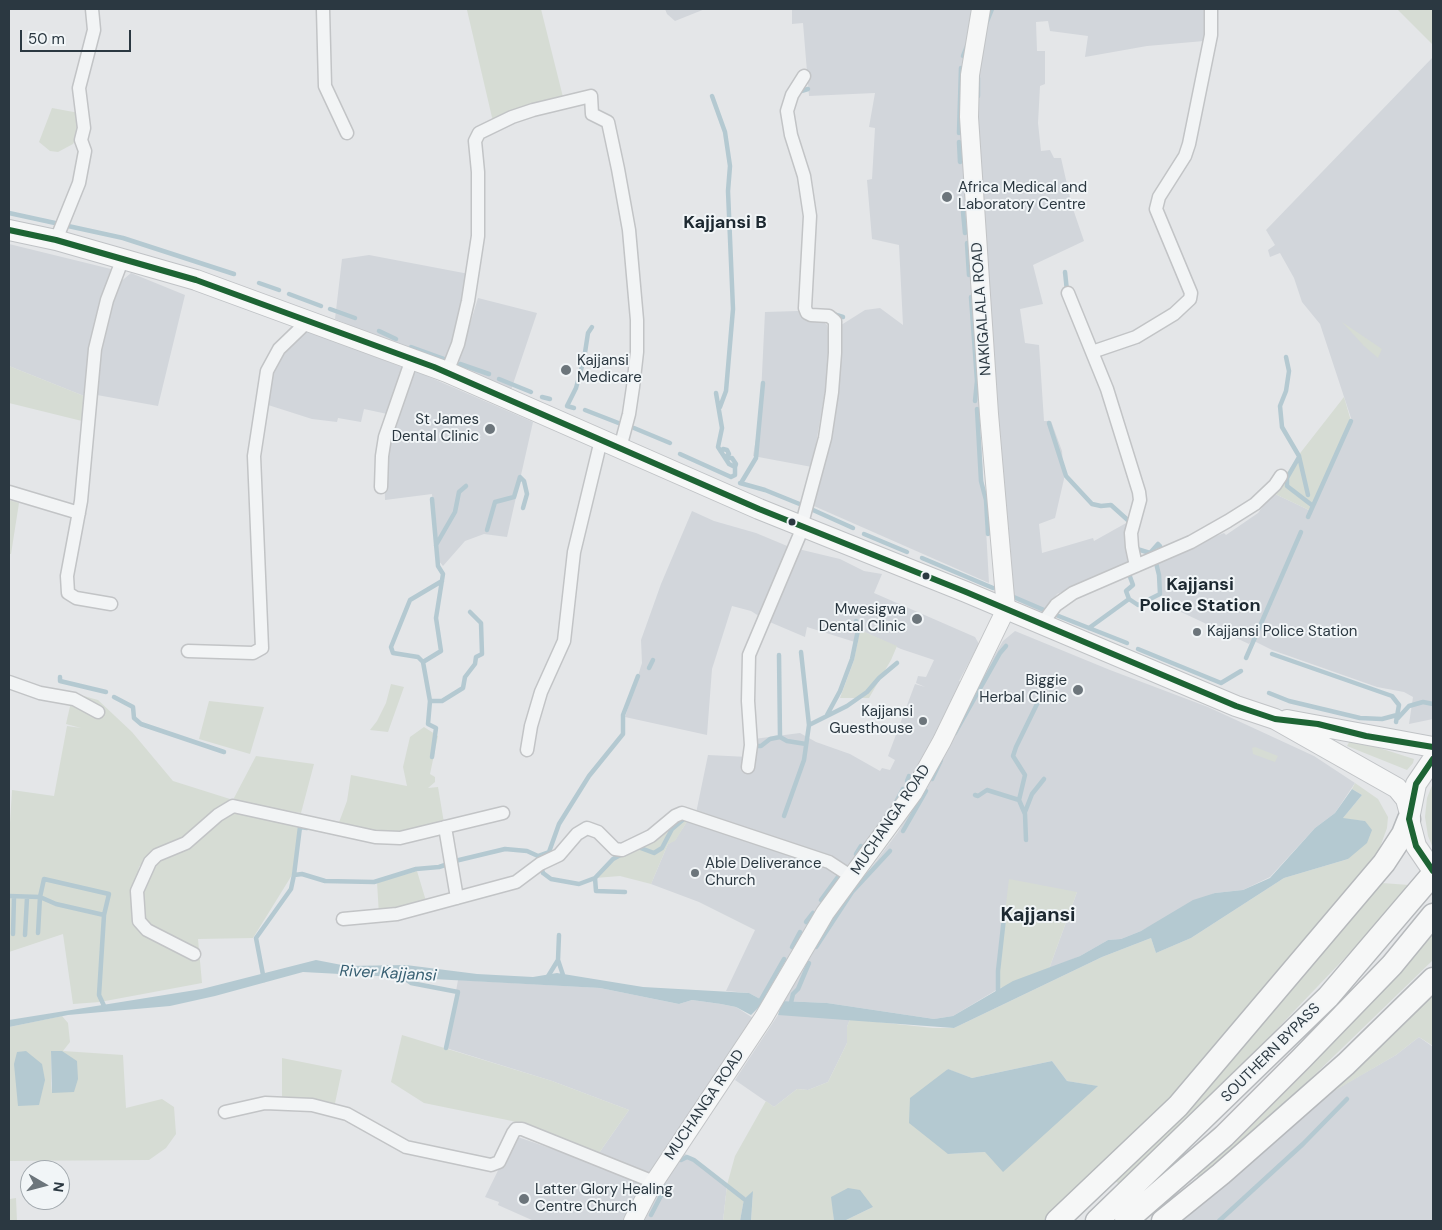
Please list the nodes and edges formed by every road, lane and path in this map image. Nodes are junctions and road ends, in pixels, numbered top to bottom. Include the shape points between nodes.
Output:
1 (92, 9) edge
2 (323, 9) edge
3 (982, 9) edge
4 (1211, 9) edge
5 (804, 76) dead end
6 (347, 133) dead end
7 (9, 230) edge
8 (56, 240) junction
9 (123, 258) junction
10 (1068, 293) dead end
11 (307, 322) junction
12 (1092, 352) junction
13 (412, 359) junction
14 (447, 372) junction
15 (601, 440) junction
16 (620, 448) junction
17 (1281, 476) dead end
18 (381, 487) dead end
19 (9, 492) edge
20 (79, 514) junction
21 (802, 527) junction
22 (1136, 566) junction
23 (111, 604) dead end
24 (1006, 609) junction
25 (1041, 625) junction
26 (188, 651) dead end
27 (9, 682) edge
28 (98, 712) dead end
29 (1275, 719) junction
30 (1433, 747) edge
31 (527, 750) dead end
32 (1433, 759) edge
33 (748, 767) dead end
34 (503, 813) dead end
35 (1410, 817) junction
36 (445, 827) junction
37 (1433, 872) edge
38 (852, 878) junction
39 (457, 898) junction
40 (1433, 915) edge
41 (343, 920) dead end
42 (194, 954) dead end
43 (1433, 979) edge
44 (225, 1112) dead end
45 (654, 1182) junction
46 (633, 1221) edge
47 (1057, 1221) edge
48 (1097, 1221) edge
49 (1126, 1221) edge
50 (1163, 1221) edge

1 - 8 street via 94,30 79,88 84,128 81,140 85,151 79,183
2 - 6 street via 325,86
3 - 24 street, NAKIGALALA ROAD via 970,75 969,127
4 - 12 street via 1211,35 1189,144 1159,197 1156,209 1191,292 1190,300 1174,314 1136,337
5 - 21 street via 787,111 804,176 810,216 805,308 807,313 829,316 835,321 835,353 825,438
7 - 8 main road
8 - 9 main road
9 - 11 main road via 196,280
9 - 20 street via 107,300 95,350
10 - 12 street
11 - 13 main road
11 - 26 street via 279,349 267,371 254,456 262,648 253,653
12 - 22 street via 1114,408 1139,492 1132,533
13 - 14 main road
13 - 18 street via 385,438
14 - 15 main road
14 - 16 street via 458,344 478,236 475,141 479,134 512,117 591,96 592,114 608,122 618,169 629,230 637,320 633,387
15 - 16 main road
15 - 31 street via 574,552 564,641 541,692
16 - 21 main road
17 - 22 street via 1254,504 1228,521 1191,542
19 - 20 street
20 - 23 street via 67,576 68,593 76,598
21 - 24 main road
21 - 33 street via 749,655 751,745
22 - 25 street via 1073,593 1056,605
24 - 25 main road
24 - 38 street, MUCHANGA ROAD via 913,793
25 - 29 main road
27 - 28 street via 40,693 74,699
29 - 30 main road via 1318,724
29 - 35 main road via 1398,788 1406,799
32 - 35 main road via 1416,784
34 - 36 street
35 - 37 main road via 1416,846
35 - 47 highway via 1404,834 1384,863 1178,1106
36 - 39 street
36 - 42 street via 400,838 375,837 233,806 186,844 157,855 150,862 137,891 139,921 147,930
37 - 48 highway, SOUTHERN BYPASS via 1328,997
38 - 39 street via 829,862 682,813 651,836 622,850 615,850 598,832 587,828 577,834 559,855 516,882
38 - 45 street, MUCHANGA ROAD via 825,913 764,1017
39 - 41 street via 397,914
40 - 49 highway, SOUTHERN BYPASS via 1392,965 1224,1136
43 - 50 highway via 1346,1064
44 - 45 street via 265,1103 312,1105 347,1114 406,1147 491,1165 498,1162 516,1129 522,1129
45 - 46 street, MUCHANGA ROAD

